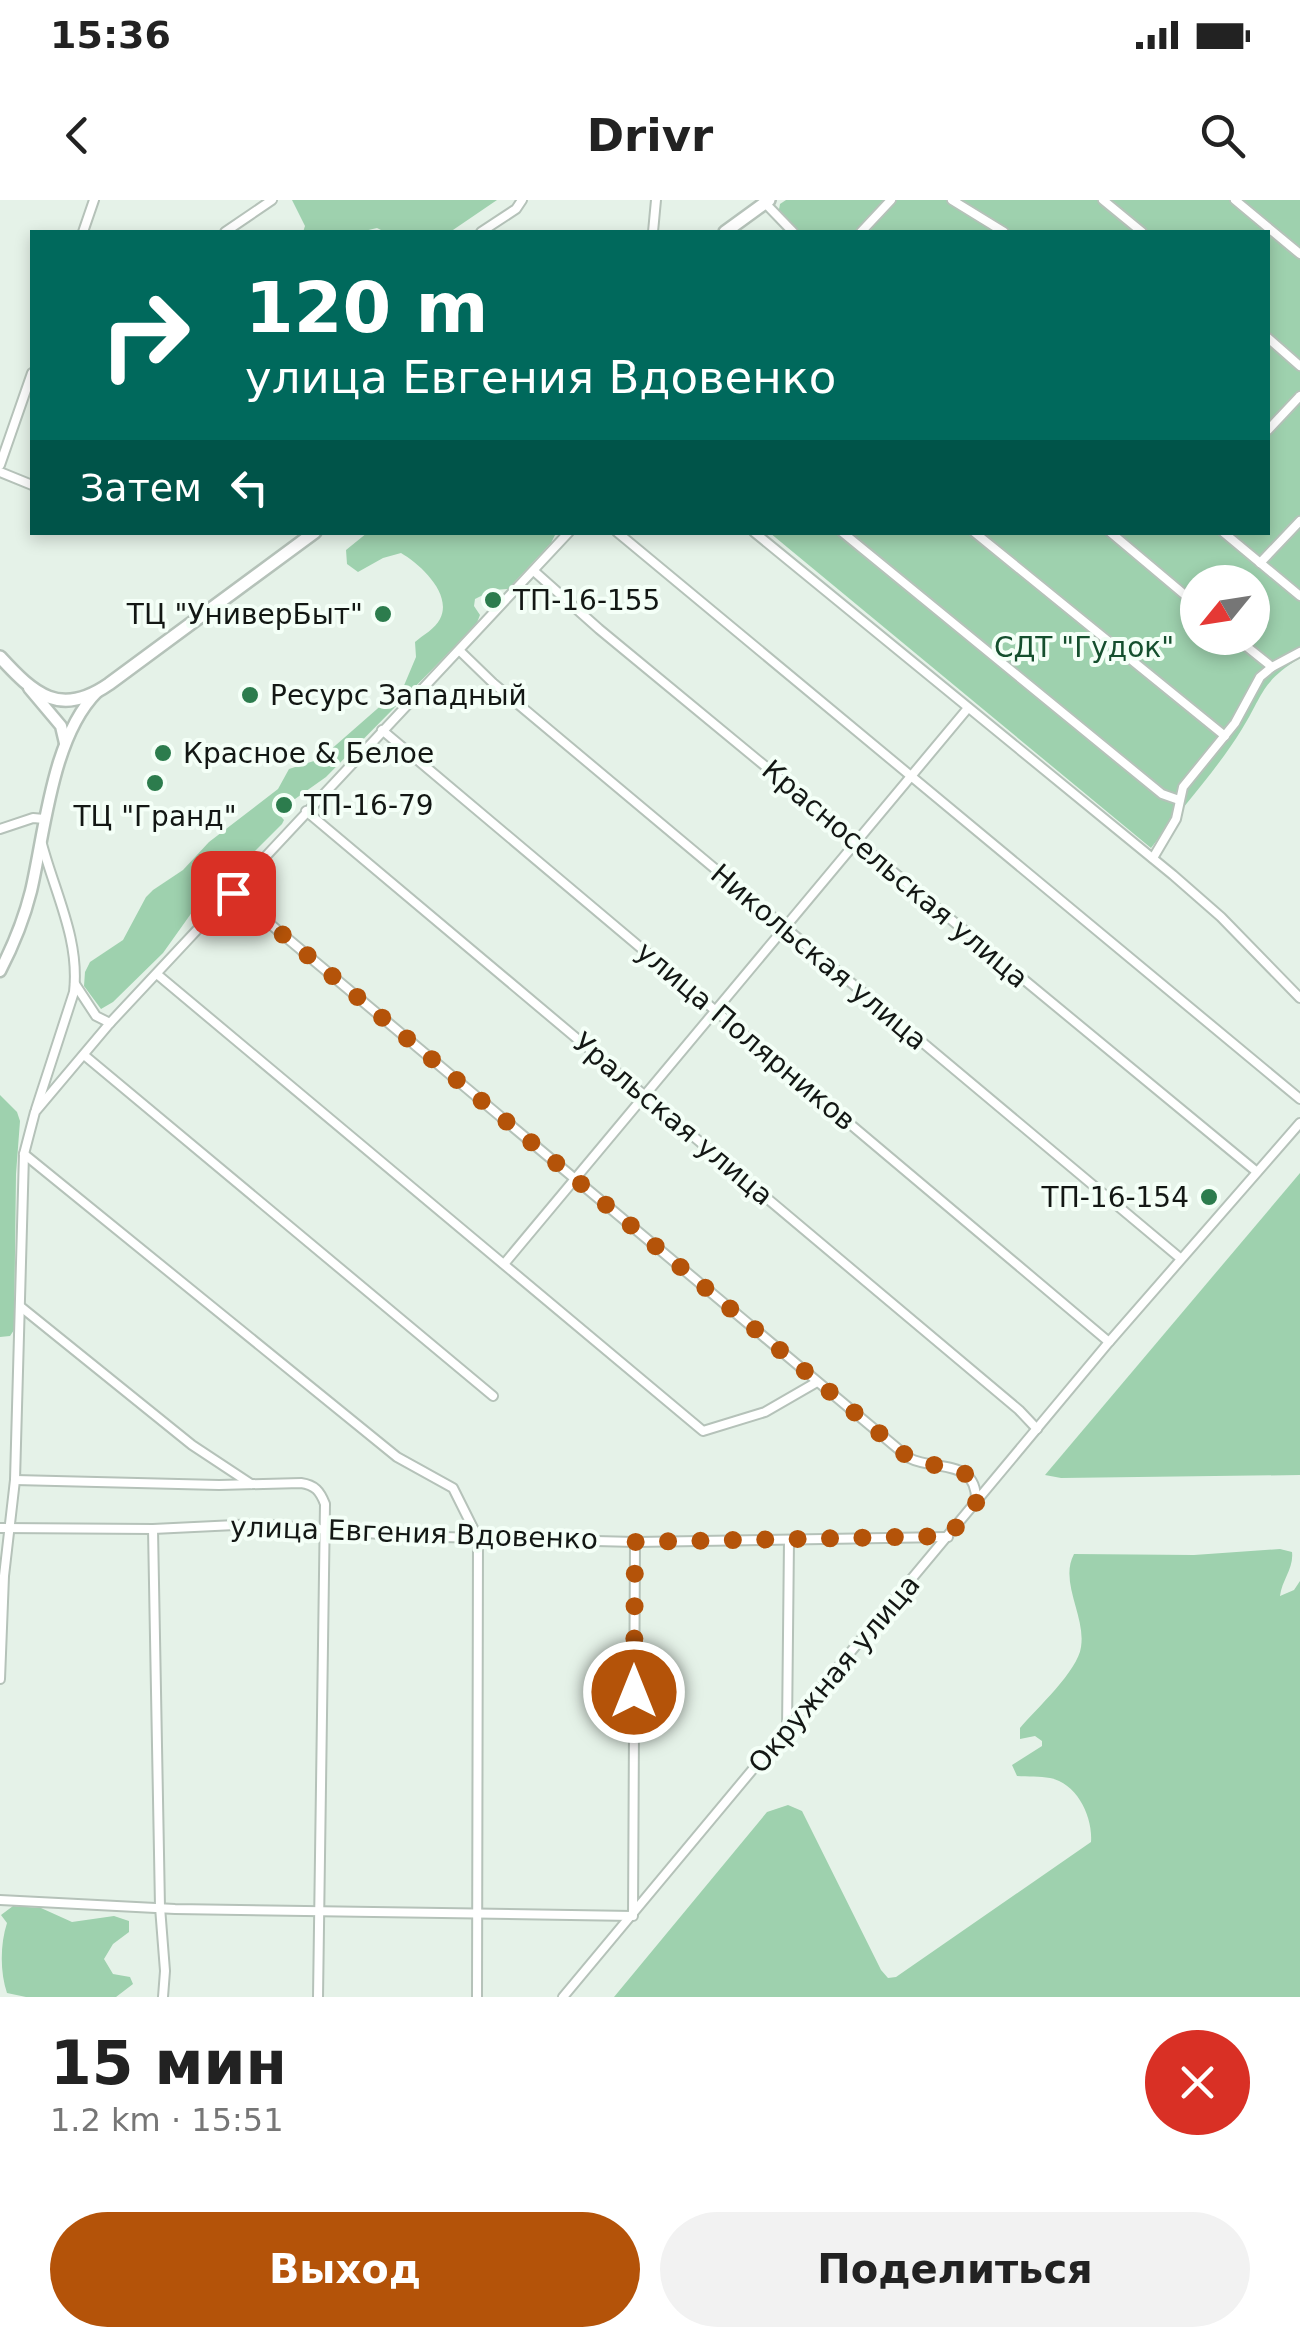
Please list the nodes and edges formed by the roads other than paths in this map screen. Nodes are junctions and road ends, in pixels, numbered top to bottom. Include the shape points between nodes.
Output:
1 (94, 200) edge
2 (272, 200) edge
3 (522, 200) edge
4 (656, 200) edge
5 (891, 200) edge
6 (952, 200) edge
7 (1103, 200) edge
8 (1235, 200) edge
9 (767, 201) edge
10 (84, 230) edge
11 (228, 230) edge
12 (484, 230) edge
13 (653, 230) edge
14 (727, 230) edge
15 (790, 230) edge
16 (862, 230) edge
17 (1001, 230) edge
18 (1140, 230) edge
19 (1300, 254) edge
20 (1270, 340) edge
21 (1300, 366) edge
22 (30, 379) edge
23 (1300, 396) edge
24 (1270, 428) edge
25 (0, 464) edge
26 (0, 472) edge
27 (30, 484) edge
28 (1300, 521) edge
29 (311, 535) edge
30 (566, 535) edge
31 (621, 535) edge
32 (758, 535) edge
33 (846, 535) edge
34 (978, 535) edge
35 (1114, 535) edge
36 (1227, 535) edge
37 (1260, 563) junction
38 (535, 572) junction
39 (1180, 591) edge
40 (1300, 596) edge
41 (461, 652) junction
42 (1300, 652) edge
43 (1257, 655) edge
44 (0, 658) edge
45 (1272, 667) junction
46 (24, 683) junction
47 (97, 692) junction
48 (968, 708) junction
49 (382, 730) junction
50 (1225, 736) junction
51 (65, 750) junction
52 (911, 776) junction
53 (1179, 800) junction
54 (306, 811) junction
55 (44, 819) junction
56 (0, 829) edge
57 (42, 839) junction
58 (856, 842) junction
59 (1153, 858) junction
60 (233, 893) junction
61 (784, 928) junction
62 (0, 972) edge
63 (158, 975) junction
64 (75, 984) junction
65 (1300, 998) edge
66 (716, 1010) junction
67 (110, 1023) junction
68 (84, 1055) junction
69 (645, 1095) junction
70 (1300, 1099) edge
71 (35, 1112) junction
72 (1300, 1123) edge
73 (24, 1154) junction
74 (1257, 1172) junction
75 (574, 1181) junction
76 (1180, 1258) junction
77 (504, 1264) junction
78 (21, 1307) junction
79 (1109, 1342) junction
80 (818, 1382) junction
81 (494, 1396) dead end
82 (1037, 1429) junction
83 (15, 1480) junction
84 (253, 1485) junction
85 (976, 1505) junction
86 (5, 1528) edge
87 (152, 1529) junction
88 (324, 1530) junction
89 (948, 1536) junction
90 (478, 1538) junction
91 (789, 1540) junction
92 (635, 1542) junction
93 (0, 1679) edge
94 (787, 1730) junction
95 (0, 1900) edge
96 (160, 1907) junction
97 (319, 1910) junction
98 (476, 1916) junction
99 (633, 1916) junction
100 (163, 1997) edge
101 (318, 1997) edge
102 (476, 1997) edge
103 (563, 1997) edge

1 - 10 street
2 - 11 street
3 - 12 street
4 - 13 street
5 - 16 street
6 - 17 street
7 - 18 street
8 - 19 street
9 - 14 main road
9 - 15 street
20 - 21 street
22 - 25 street
23 - 24 street
26 - 27 street
28 - 37 street
29 - 47 main road
30 - 38 street
31 - 52 street
32 - 48 street
33 - 53 street via 1162,794
34 - 50 street
35 - 39 street
36 - 37 street
37 - 40 street
38 - 41 street
38 - 58 street, Красносельская улица
41 - 49 street
41 - 61 street, Никольская улица
42 - 45 street
43 - 45 street
44 - 46 main road
45 - 50 street
46 - 47 main road via 64,700
46 - 51 street via 61,726
47 - 51 street via 76,717
48 - 52 street
48 - 59 street
49 - 54 street
49 - 66 street, улица Полярников
50 - 53 street
51 - 55 street
52 - 58 street
52 - 70 street
53 - 59 street via 1176,819
54 - 60 street
54 - 69 street, Уральская улица
55 - 56 street
55 - 57 street
57 - 62 street
57 - 64 street via 76,957
58 - 61 street
58 - 74 street, Красносельская улица
59 - 65 street
60 - 63 street
60 - 75 street
61 - 66 street
61 - 76 street, Никольская улица
63 - 67 street
63 - 77 street
64 - 67 street via 96,1016
64 - 71 street
66 - 69 street
66 - 79 street, улица Полярников
67 - 68 street
68 - 71 street
68 - 81 street
69 - 75 street
69 - 82 street, Уральская улица
71 - 73 street
72 - 74 street, Окружная улица
73 - 78 street
73 - 90 street via 397,1456 453,1488
74 - 76 street, Окружная улица
75 - 77 street
75 - 80 street
76 - 79 street, Окружная улица
77 - 80 street via 703,1431 766,1412
78 - 83 street
78 - 84 street via 192,1445
79 - 82 street, Окружная улица
80 - 85 street via 909,1458 962,1471 974,1484
82 - 85 street, Окружная улица
83 - 84 street
83 - 86 street
84 - 88 street via 310,1484 325,1504
85 - 89 street, Окружная улица
86 - 87 street, улица Евгения Вдовенко
86 - 93 street
87 - 88 street, улица Евгения Вдовенко via 257,1524
87 - 96 street
88 - 90 street, улица Евгения Вдовенко
88 - 97 street
89 - 91 street, улица Евгения Вдовенко
89 - 94 street, Окружная улица
90 - 92 street, улица Евгения Вдовенко
90 - 98 street
91 - 92 street, улица Евгения Вдовенко
91 - 94 street
92 - 99 street
94 - 99 street, Окружная улица
95 - 96 street
96 - 97 street
96 - 100 street
97 - 98 street
97 - 101 street
98 - 99 street
98 - 102 street
99 - 103 street, Окружная улица

